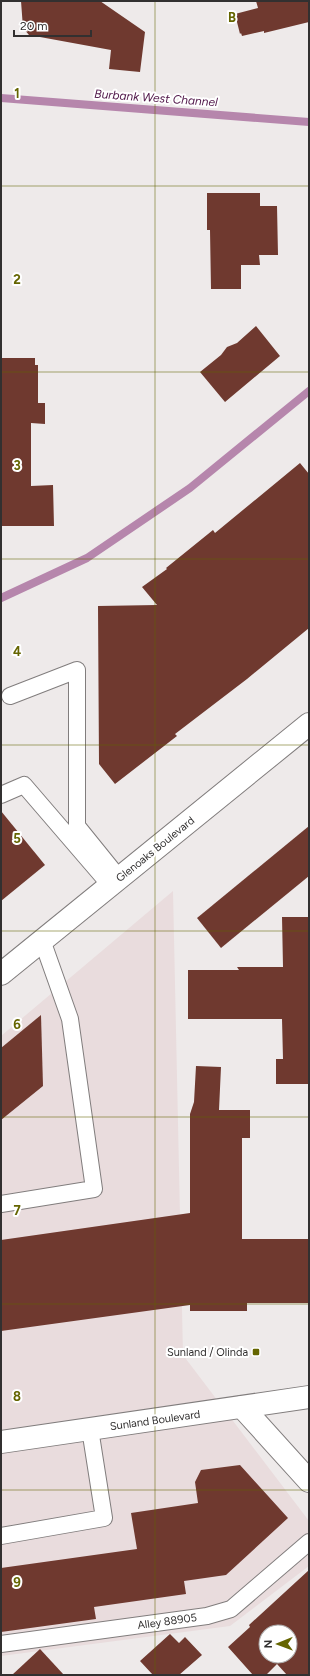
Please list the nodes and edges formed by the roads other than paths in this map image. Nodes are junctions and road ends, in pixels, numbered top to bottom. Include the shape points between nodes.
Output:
1 (10, 696) dead end
2 (309, 724) edge
3 (1, 795) edge
4 (115, 882) junction
5 (42, 940) junction
6 (1, 974) edge
7 (1, 1204) edge
8 (309, 1397) edge
9 (242, 1407) junction
10 (90, 1429) junction
11 (1, 1442) edge
12 (309, 1481) edge
13 (1, 1536) edge
14 (309, 1542) edge
15 (1, 1644) edge

1 - 4 lane via 77,670 77,826
2 - 4 main road, Glenoaks Boulevard
3 - 4 lane via 24,785
4 - 5 main road, Glenoaks Boulevard
5 - 6 main road, Glenoaks Boulevard
5 - 7 lane via 70,1019 94,1189
8 - 9 main road, Sunland Boulevard
9 - 10 main road, Sunland Boulevard
9 - 12 main road
10 - 11 main road, Sunland Boulevard
10 - 13 lane via 104,1518
14 - 15 lane, Alley 88905 via 231,1609 207,1616

